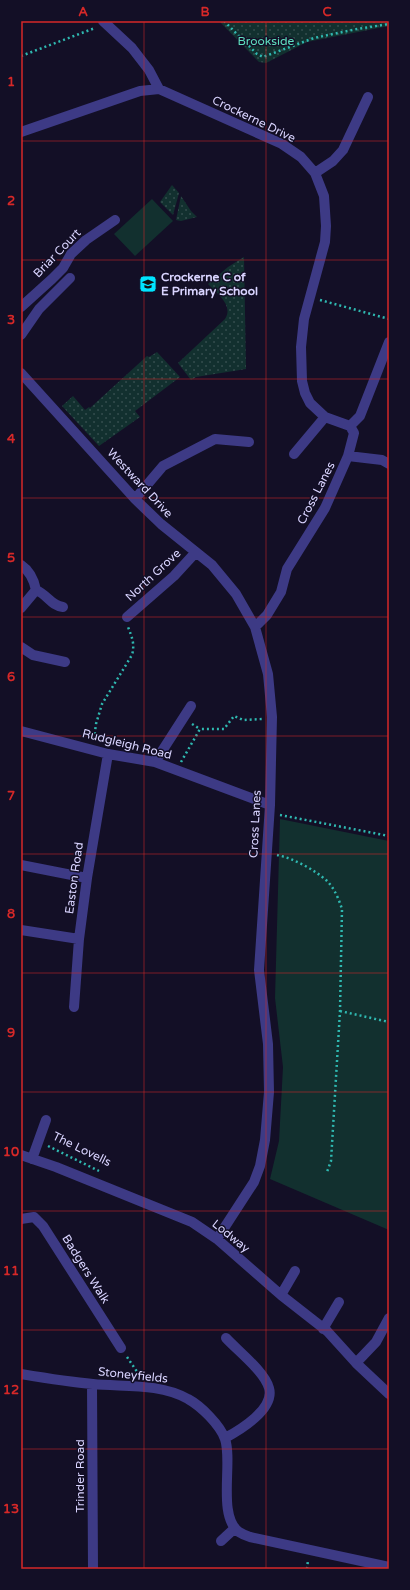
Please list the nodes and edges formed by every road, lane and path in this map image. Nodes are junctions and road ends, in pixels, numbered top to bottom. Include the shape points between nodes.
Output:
1 (224, 21) edge
2 (106, 24) edge
3 (389, 24) edge
4 (21, 56) edge
5 (159, 88) junction
6 (368, 97) dead end
7 (21, 132) edge
8 (315, 173) junction
9 (115, 220) dead end
10 (70, 278) dead end
11 (310, 297) junction
12 (21, 307) edge
13 (389, 319) edge
14 (21, 335) edge
15 (389, 342) edge
16 (21, 373) edge
17 (325, 417) junction
18 (350, 426) junction
19 (249, 442) dead end
20 (294, 454) dead end
21 (348, 456) junction
22 (389, 464) edge
23 (135, 499) junction
24 (196, 552) junction
25 (21, 565) edge
26 (36, 590) junction
27 (62, 607) dead end
28 (21, 608) edge
29 (127, 617) joint
30 (255, 627) junction
31 (21, 648) edge
32 (65, 662) dead end
33 (191, 706) dead end
34 (272, 717) junction
35 (21, 731) edge
36 (93, 750) junction
37 (108, 754) junction
38 (155, 762) junction
39 (176, 770) junction
40 (270, 809) junction
41 (389, 836) edge
42 (267, 852) junction
43 (21, 865) edge
44 (87, 878) junction
45 (21, 930) edge
46 (79, 939) junction
47 (74, 1007) dead end
48 (340, 1011) junction
49 (389, 1022) edge
50 (46, 1120) dead end
51 (38, 1142) junction
52 (21, 1155) edge
53 (32, 1159) junction
54 (101, 1172) dead end
55 (327, 1172) dead end
56 (21, 1219) edge
57 (217, 1239) junction
58 (295, 1271) dead end
59 (281, 1295) junction
60 (339, 1302) dead end
61 (389, 1318) edge
62 (323, 1329) junction
63 (226, 1338) dead end
64 (121, 1348) joint
65 (356, 1363) junction
66 (21, 1374) edge
67 (92, 1384) junction
68 (148, 1388) junction
69 (389, 1394) edge
70 (224, 1438) junction
71 (235, 1528) junction
72 (221, 1541) dead end
73 (389, 1567) edge
74 (93, 1569) edge

1 - 3 path via 263,57 314,38
2 - 4 path
2 - 5 street via 132,48
5 - 7 street via 140,91
5 - 8 street, Crockerne Drive via 282,144 302,157
6 - 8 street via 343,150
8 - 11 street, Crockerne Drive via 324,196 326,226 325,242
9 - 12 street, Briar Court via 86,240 52,279
10 - 14 street via 39,309
11 - 13 path
11 - 17 street, Crockerne Drive via 301,347 302,381 310,403
15 - 18 street via 360,416
16 - 23 street, Westward Drive
17 - 18 street, Crockerne Drive
17 - 20 street
18 - 21 street, Cross Lanes via 354,433
19 - 23 street via 215,438 163,466
21 - 22 street via 382,460
21 - 30 street, Cross Lanes via 325,508 288,569 280,592 267,615
23 - 24 street, Westward Drive
24 - 29 street, North Grove via 174,576
24 - 30 street, Westward Drive via 212,565 236,594
25 - 26 street via 31,576
26 - 27 street
26 - 28 street
29 - 36 path via 133,636 132,655 102,704 96,724
30 - 34 street, Cross Lanes via 268,674
31 - 32 street via 33,655
33 - 38 street
34 - 39 path via 243,720 234,716 224,729 200,729
34 - 40 street, Cross Lanes
35 - 36 street, Rudgleigh Road
36 - 37 street, Rudgleigh Road
37 - 38 street, Rudgleigh Road
37 - 44 street, Easton Road
38 - 39 street, Rudgleigh Road
39 - 40 street, Rudgleigh Road
40 - 41 path
40 - 42 street, Cross Lanes
42 - 48 path via 289,858 309,870 328,882 337,895 342,909
42 - 57 street, Cross Lanes via 259,970 268,1044 269,1092 265,1140 254,1182
43 - 44 street
44 - 46 street, Easton Road
45 - 46 street
46 - 47 street, Easton Road
48 - 49 path
48 - 55 path via 331,1162
50 - 51 street, The Lovells
51 - 53 street, The Lovells
51 - 54 path, The Lovells
52 - 53 street, Lodway
53 - 57 street, Lodway via 192,1222
56 - 64 street, Badgers Walk via 34,1217 43,1226
57 - 59 street, Lodway
58 - 59 street
59 - 62 street, Lodway
60 - 62 street
61 - 65 street via 376,1342
62 - 65 street, Lodway
63 - 70 street via 258,1370 270,1389 264,1407 256,1417
64 - 68 path
65 - 69 street, Lodway
66 - 67 street, Stoneyfields
67 - 68 street, Stoneyfields
67 - 74 street, Trinder Road
68 - 70 street, Stoneyfields via 171,1391 189,1399 212,1420
70 - 71 street, Stoneyfields via 227,1453 229,1514
71 - 72 street
71 - 73 street via 250,1537

